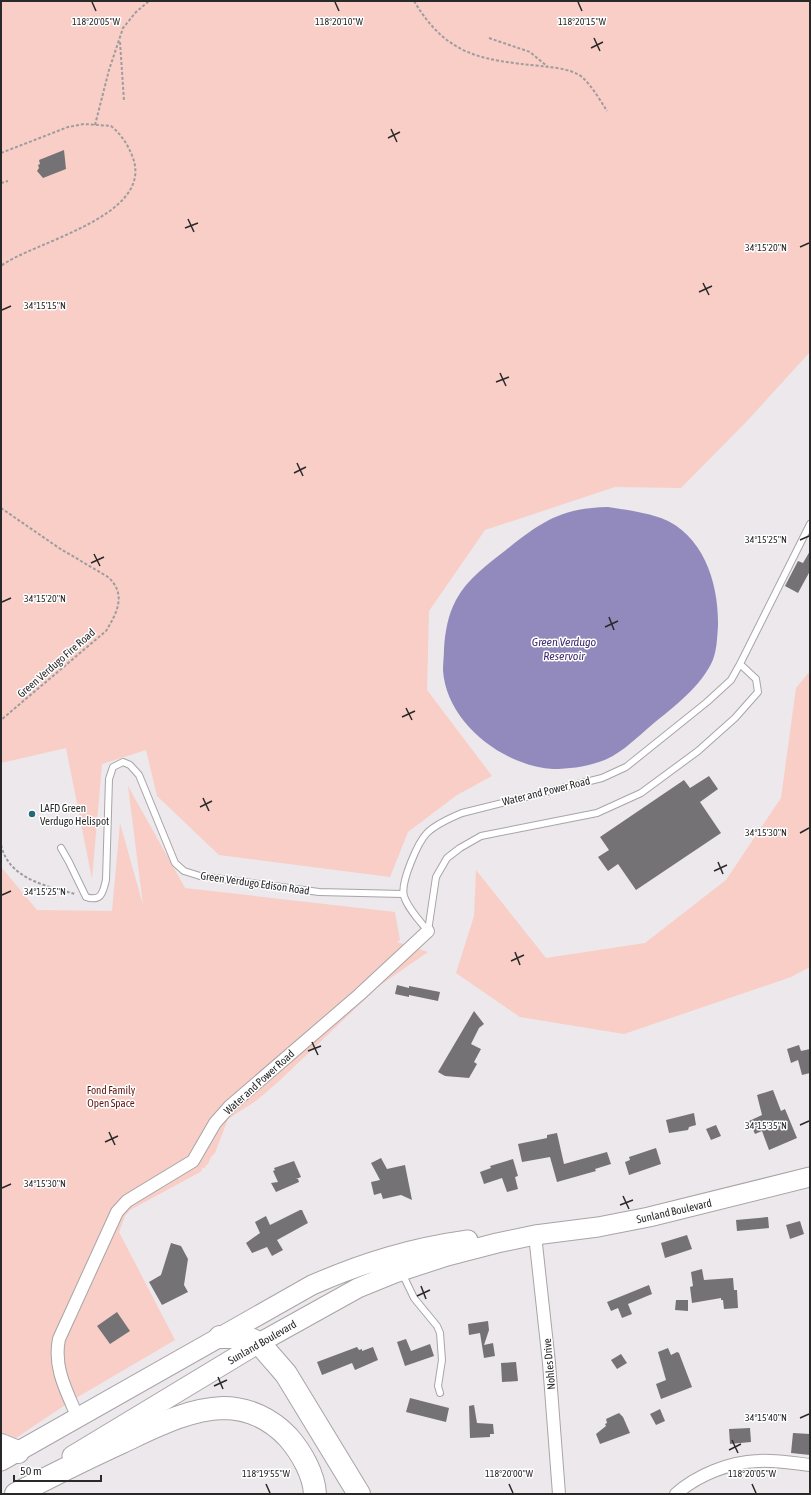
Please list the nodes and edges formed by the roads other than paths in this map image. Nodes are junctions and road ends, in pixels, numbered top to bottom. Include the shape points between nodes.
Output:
1 (810, 524) edge
2 (740, 664) junction
3 (61, 848) dead end
4 (403, 894) junction
5 (428, 931) junction
6 (810, 1177) edge
7 (536, 1235) junction
8 (402, 1271) junction
9 (220, 1337) junction
10 (260, 1343) junction
11 (440, 1393) dead end
12 (78, 1418) junction
13 (7, 1453) edge
14 (810, 1465) edge
15 (9, 1494) edge
16 (16, 1494) edge
17 (315, 1494) edge
18 (359, 1494) edge
19 (559, 1494) edge
20 (676, 1494) edge

1 - 2 lane, Water and Power Road
2 - 4 lane, Water and Power Road via 731,680 707,702 626,767 602,778 462,813 446,820 427,833 417,848 407,870
2 - 5 lane via 756,679 758,692 735,718 698,751 640,793 597,813 481,836 447,858 436,877
3 - 4 lane, Green Verdugo Edison Road via 86,897 98,898 106,880 109,779 113,767 123,762 130,765 139,775 175,862 184,871 200,876 319,892
4 - 5 lane via 415,916
5 - 12 street, Water and Power Road via 230,1106 215,1123 193,1161 127,1201 116,1212 59,1339 58,1366
6 - 7 main road, Sunland Boulevard via 649,1218
7 - 8 main road, Sunland Boulevard via 447,1256
7 - 9 main road, Sunland Boulevard via 498,1235 389,1255 349,1268 312,1285
7 - 19 street, Nohles Drive
8 - 10 main road, Sunland Boulevard via 358,1288
8 - 11 lane via 414,1298 440,1333
9 - 10 highway via 246,1337
9 - 12 main road, Sunland Boulevard
10 - 15 main road, Sunland Boulevard
10 - 18 highway via 286,1374
12 - 13 main road, Sunland Boulevard
14 - 20 street via 769,1461 744,1462 705,1475
16 - 17 highway via 187,1414 224,1408 255,1414 282,1431 303,1458

